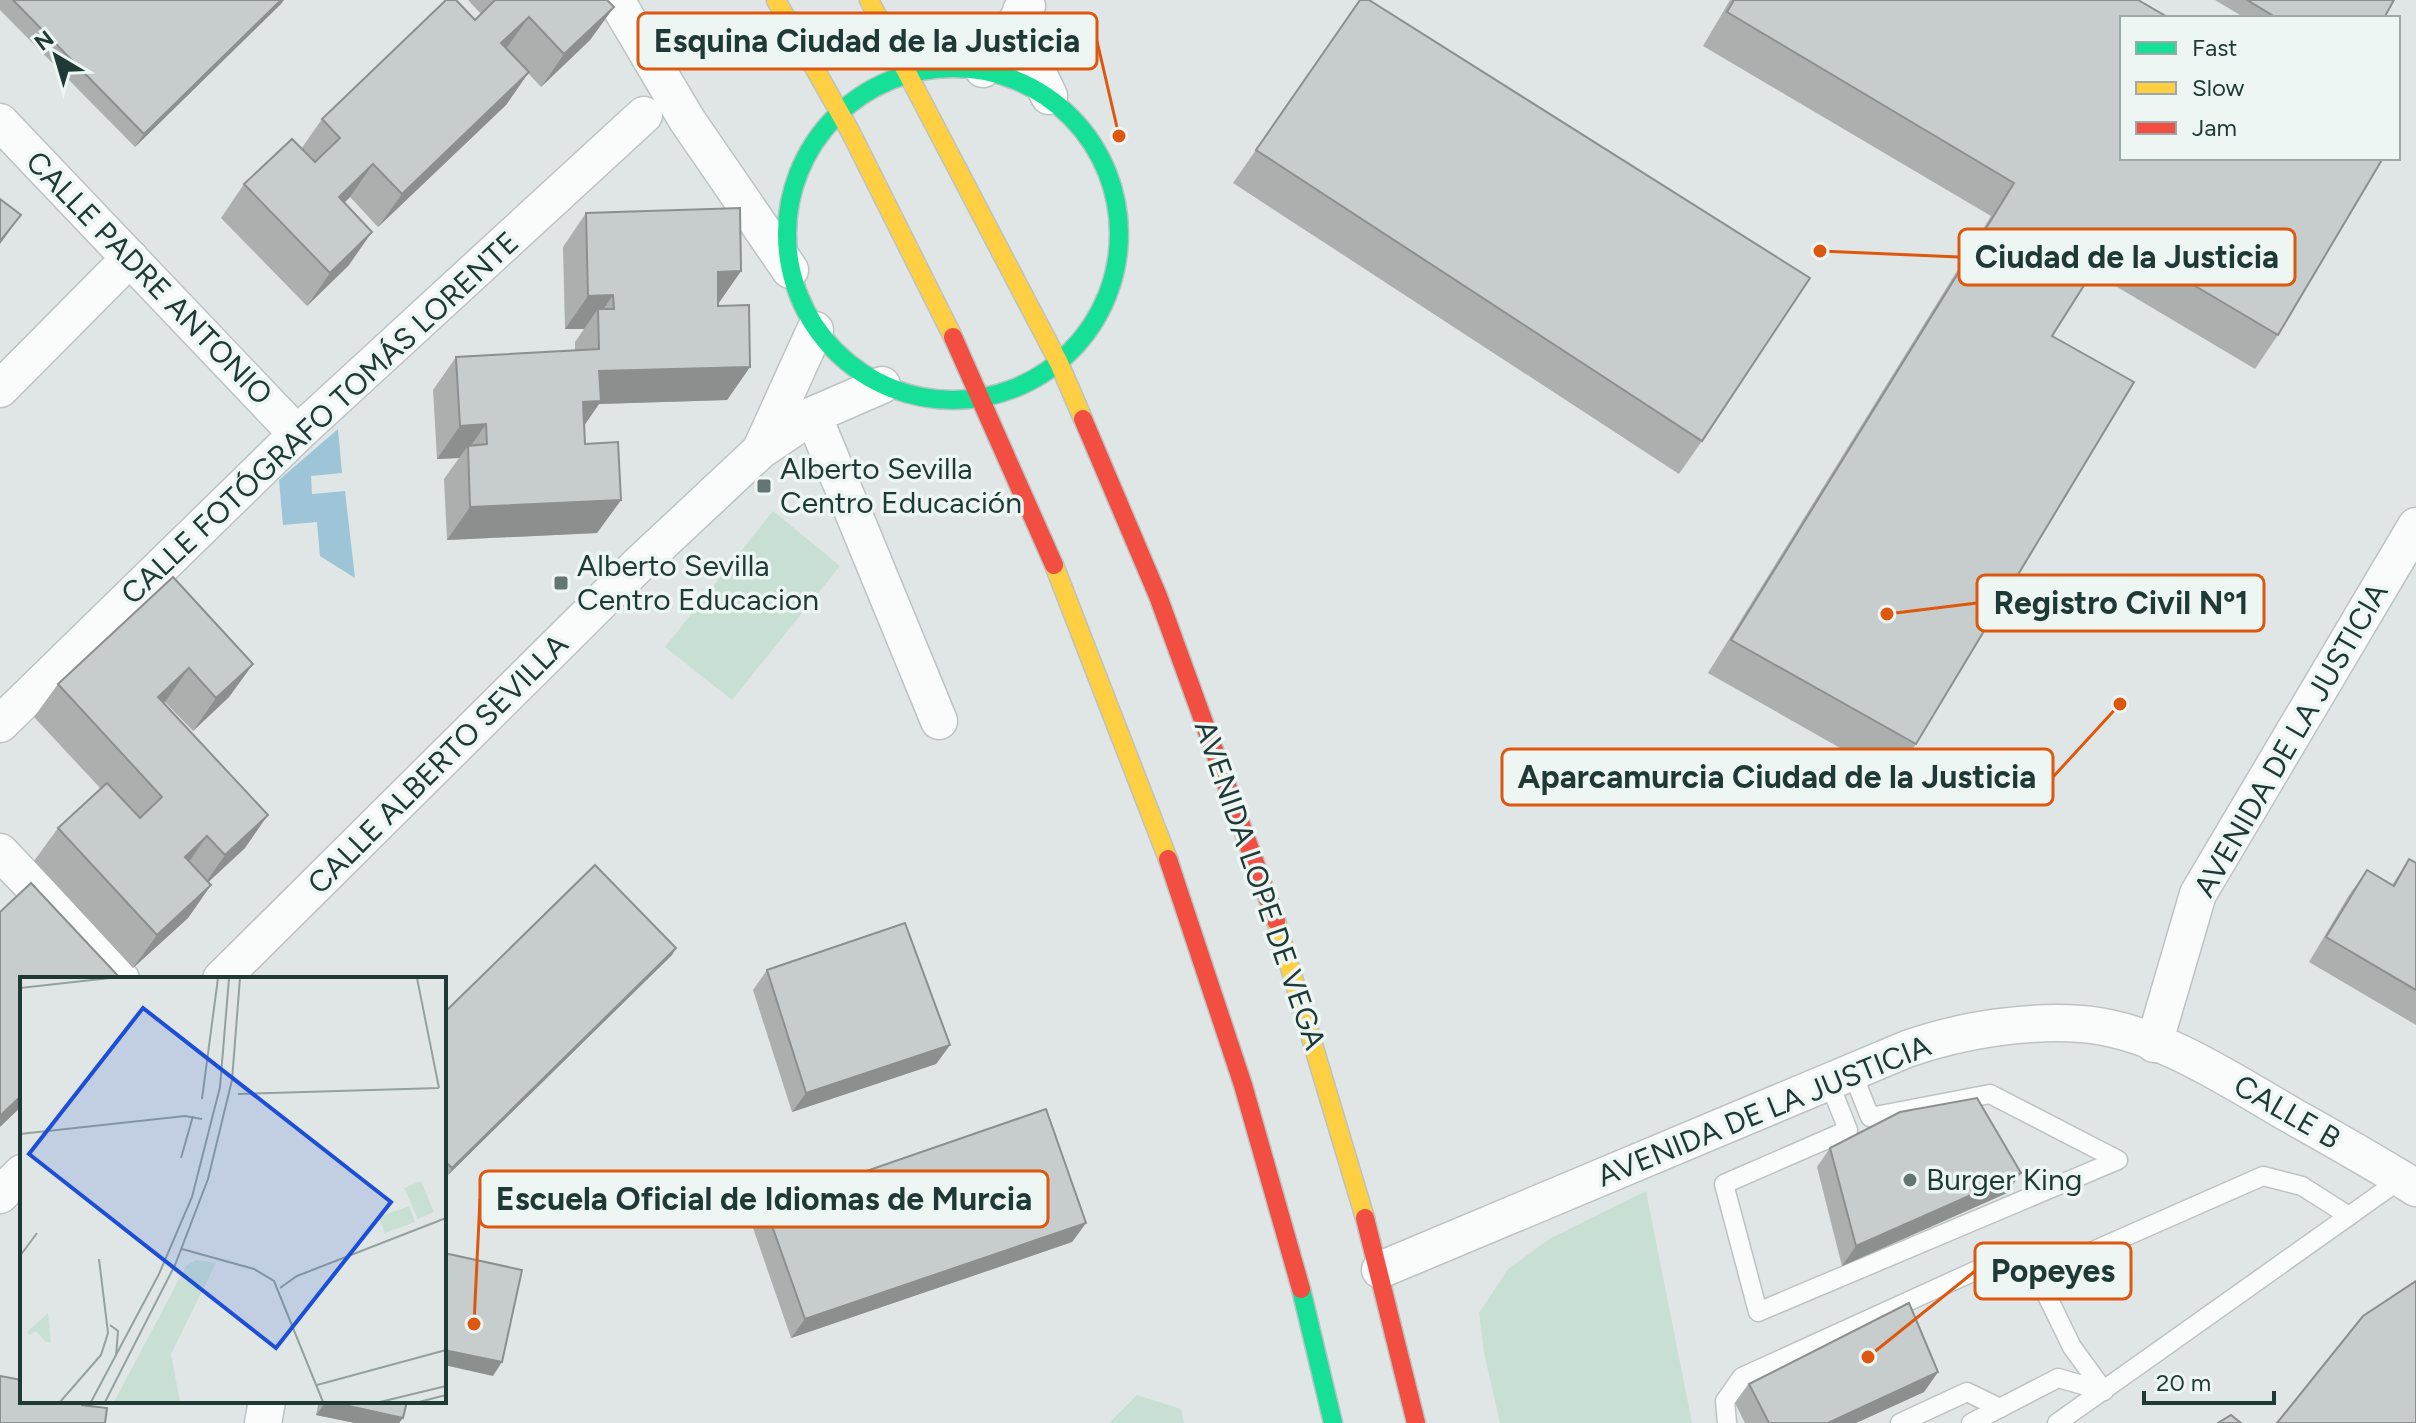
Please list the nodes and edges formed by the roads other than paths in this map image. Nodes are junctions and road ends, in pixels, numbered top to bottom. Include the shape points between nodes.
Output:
1 (616, 0) edge
2 (776, 0) edge
3 (869, 0) edge
4 (1023, 4) edge
5 (983, 69) junction
6 (909, 73) junction
7 (1049, 96) junction
8 (841, 110) junction
9 (644, 115) dead end
10 (0, 122) edge
11 (130, 258) junction
12 (790, 270) junction
13 (815, 330) junction
14 (1059, 363) junction
15 (882, 385) junction
16 (0, 389) edge
17 (983, 398) junction
18 (813, 415) junction
19 (297, 434) junction
20 (761, 450) junction
21 (2416, 526) edge
22 (939, 721) dead end
23 (0, 724) edge
24 (0, 852) edge
25 (119, 977) edge
26 (223, 977) edge
27 (2154, 1044) junction
28 (1840, 1077) junction
29 (20, 1175) edge
30 (2408, 1184) edge
31 (0, 1195) edge
32 (2349, 1216) junction
33 (2033, 1267) junction
34 (1380, 1270) junction
35 (2104, 1391) junction
36 (267, 1403) edge
37 (2000, 1408) junction
38 (263, 1423) edge
39 (1333, 1423) edge
40 (1416, 1423) edge
41 (1727, 1423) edge
42 (1900, 1423) edge
43 (1971, 1423) edge
44 (2057, 1423) edge

1 - 12 street via 687,120
2 - 8 main road
3 - 6 main road, AVENIDA LOPE DE VEGA
4 - 5 street
4 - 7 street via 1027,50
5 - 6 main road via 945,67
5 - 7 main road
6 - 8 main road via 873,88
6 - 14 main road, AVENIDA LOPE DE VEGA
7 - 14 main road via 1085,132 1110,177 1120,227 1114,278 1093,325
8 - 12 main road via 812,144 794,184 786,227
8 - 17 main road
9 - 19 street, CALLE FOTÓGRAFO TOMÁS LORENTE
10 - 11 street, CALLE PADRE ANTONIO
11 - 16 street
11 - 19 street, CALLE PADRE ANTONIO
12 - 13 main road
13 - 15 main road via 845,362
13 - 20 street, CALLE ALBERTO SEVILLA
14 - 17 main road via 1023,385
14 - 34 main road, AVENIDA LOPE DE VEGA via 1158,596 1262,877
15 - 17 main road via 938,400
15 - 18 street, CALLE ALBERTO SEVILLA
17 - 39 main road via 1080,625 1187,906 1234,1053
18 - 20 street, CALLE ALBERTO SEVILLA
18 - 22 street
19 - 23 street, CALLE FOTÓGRAFO TOMÁS LORENTE
20 - 26 street, CALLE ALBERTO SEVILLA
21 - 27 street, AVENIDA DE LA JUSTICIA via 2198,894
24 - 25 street
27 - 28 street, AVENIDA DE LA JUSTICIA via 2083,1024 2014,1028 1941,1038
27 - 30 street, CALLE B via 2226,1077
28 - 28 lane via 1848,1130 1724,1184 1758,1312 2118,1160 1990,1094 1870,1117
28 - 34 street, AVENIDA DE LA JUSTICIA
29 - 31 street
30 - 32 lane
32 - 33 lane via 2302,1186 2263,1176 2070,1261
32 - 35 lane
33 - 35 lane via 2072,1347
33 - 41 lane via 1988,1265 1742,1377 1725,1401
34 - 40 main road, AVENIDA LOPE DE VEGA
35 - 37 lane via 2058,1378
35 - 44 lane
36 - 38 street
37 - 42 lane via 1967,1392
37 - 43 lane

